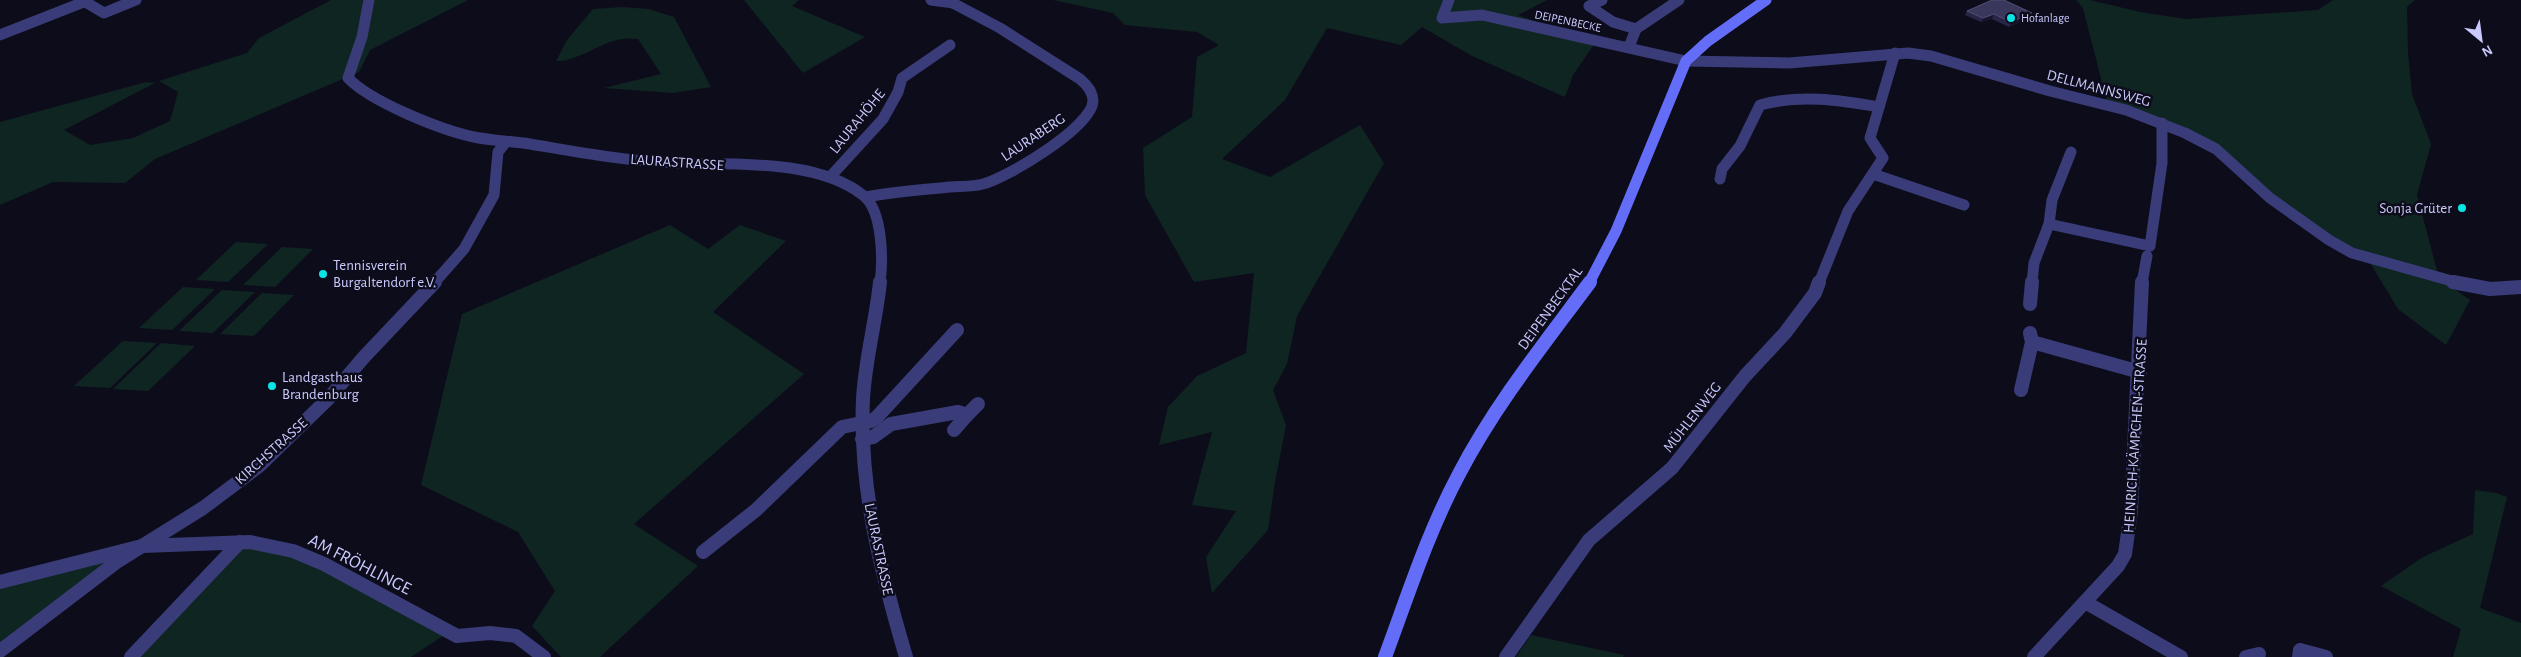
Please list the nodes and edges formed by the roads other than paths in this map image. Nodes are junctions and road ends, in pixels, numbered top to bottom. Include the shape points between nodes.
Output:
1 (136, 0) edge
2 (369, 0) edge
3 (931, 0) edge
4 (1449, 0) edge
5 (1602, 0) edge
6 (1679, 0) edge
7 (1766, 0) edge
8 (83, 1) edge
9 (951, 2) edge
10 (1636, 29) junction
11 (0, 35) edge
12 (950, 46) dead end
13 (1629, 47) junction
14 (1895, 53) junction
15 (1686, 61) junction
16 (1879, 107) junction
17 (2162, 123) junction
18 (506, 142) junction
19 (2070, 152) dead end
20 (1873, 174) junction
21 (830, 177) junction
22 (1720, 178) dead end
23 (866, 198) junction
24 (1964, 205) dead end
25 (2049, 224) junction
26 (2147, 256) dead end
27 (2521, 287) edge
28 (2030, 304) dead end
29 (957, 330) dead end
30 (2140, 372) junction
31 (2021, 390) dead end
32 (978, 404) dead end
33 (967, 415) junction
34 (861, 424) junction
35 (954, 430) dead end
36 (862, 440) junction
37 (240, 542) junction
38 (142, 546) junction
39 (703, 552) dead end
40 (0, 582) edge
41 (2085, 602) junction
42 (0, 651) edge
43 (2042, 653) edge
44 (131, 657) edge
45 (544, 657) edge
46 (906, 657) edge
47 (1385, 657) edge
48 (1506, 657) edge
49 (2181, 657) edge
50 (2299, 657) edge
51 (2326, 657) edge

1 - 8 street via 104,13
2 - 18 street, LAURASTRASSE via 362,37 348,78 352,83 377,98 453,132
3 - 9 street, LAURABERG
4 - 13 street, DEIPENBECKE via 1442,18 1482,15
5 - 10 street via 1589,6 1614,22
6 - 10 street
7 - 15 main road, DEIPENBECKTAL via 1700,47
8 - 11 street
9 - 23 street, LAURABERG via 1030,46 1085,83 1093,103 1076,127 1041,152 983,184 886,193
10 - 13 street
12 - 21 street, LAURAHÖHE via 902,78 900,93 869,136
13 - 15 street, DEIPENBECKE
14 - 15 street, DELLMANNSWEG via 1789,63
14 - 16 street, MÜHLENWEG
14 - 17 street, DELLMANNSWEG via 1930,56 2126,110
15 - 47 main road, DEIPENBECKTAL via 1603,259 1497,410 1460,472
16 - 20 street, MÜHLENWEG via 1870,138 1883,158
16 - 22 street via 1819,99 1772,101 1760,105 1740,146 1722,169
17 - 25 street via 2162,164 2150,246
17 - 27 street, DELLMANNSWEG via 2216,149 2270,198 2352,253 2461,284 2490,289
18 - 21 street, LAURASTRASSE via 638,160 770,167
18 - 38 street, KIRCHSTRASSE via 498,152 494,195 464,249 447,270 364,356 329,398 259,466 203,508
19 - 25 street via 2052,200
20 - 24 street
20 - 48 street, MÜHLENWEG via 1848,212 1815,293 1672,468 1589,540
21 - 23 street, LAURASTRASSE
23 - 34 street, LAURASTRASSE via 876,218 882,242 883,267
25 - 28 street via 2034,263
26 - 30 street, HEINRICH-KÄMPCHEN-STRASSE via 2142,282
29 - 34 street via 877,417
30 - 31 street via 2031,338
30 - 41 street, HEINRICH-KÄMPCHEN-STRASSE via 2125,554
32 - 33 street
33 - 35 street
33 - 36 street via 958,412 891,424
34 - 36 street, LAURASTRASSE
34 - 39 street via 842,427 827,439 756,510
36 - 46 street, LAURASTRASSE via 869,510 880,571
37 - 38 street, AM FRÖHLINGE
37 - 44 street
37 - 45 street, AM FRÖHLINGE via 293,551 324,564 456,636 490,633 516,636
38 - 40 street, AM FRÖHLINGE
38 - 42 street, KIRCHSTRASSE
41 - 43 street, HEINRICH-KÄMPCHEN-STRASSE
41 - 49 street
50 - 51 street via 2300,650

